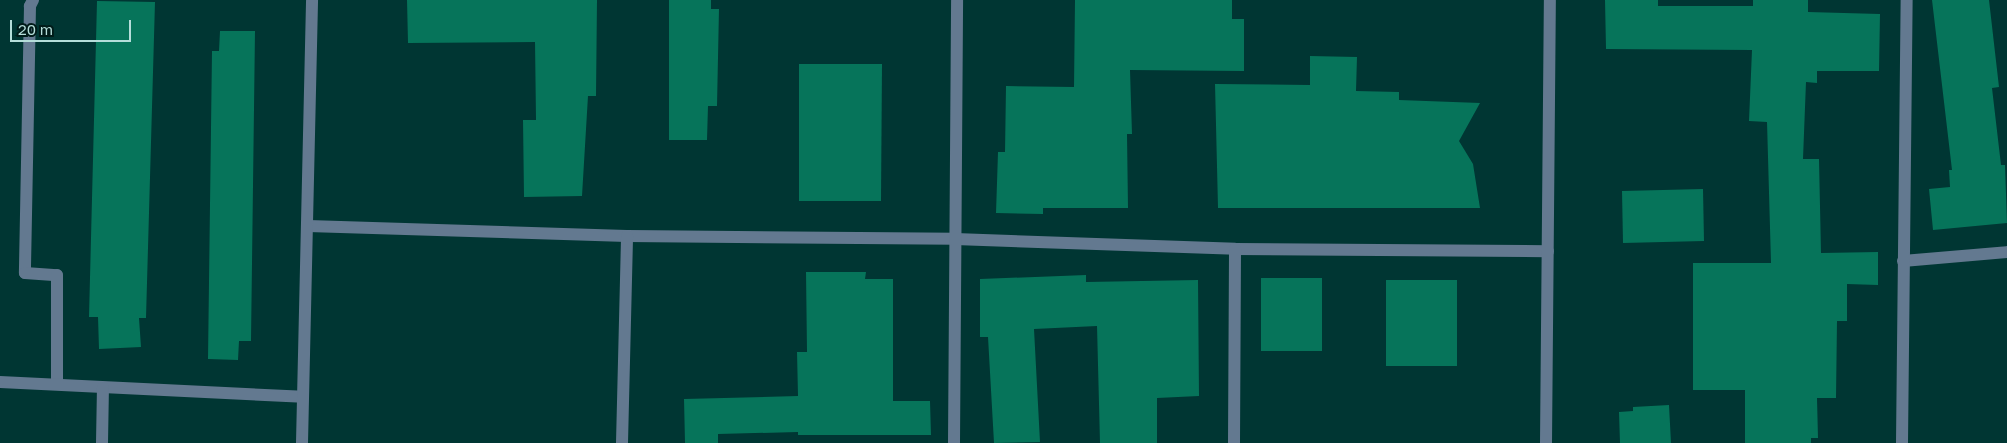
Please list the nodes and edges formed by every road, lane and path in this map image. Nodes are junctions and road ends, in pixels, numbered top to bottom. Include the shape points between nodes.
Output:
1 (33, 0) edge
2 (312, 0) edge
3 (957, 0) edge
4 (1550, 0) edge
5 (1907, 0) edge
6 (308, 226) junction
7 (627, 236) junction
8 (955, 239) junction
9 (1235, 249) junction
10 (1548, 251) junction
11 (2007, 252) edge
12 (1903, 261) junction
13 (0, 382) edge
14 (57, 384) junction
15 (104, 388) junction
16 (303, 397) junction
17 (102, 443) edge
18 (302, 443) edge
19 (622, 443) edge
20 (954, 443) edge
21 (1234, 443) edge
22 (1546, 443) edge
23 (1902, 443) edge

1 - 14 street via 30,6 25,273 57,275
2 - 6 street
3 - 8 street
4 - 10 street
5 - 12 street
6 - 7 street
6 - 16 street
7 - 8 street
7 - 19 street
8 - 9 street
8 - 20 street
9 - 10 street
9 - 21 street
10 - 22 street
11 - 12 street
12 - 23 street
13 - 14 street
14 - 15 street
15 - 16 street
15 - 17 street
16 - 18 street

